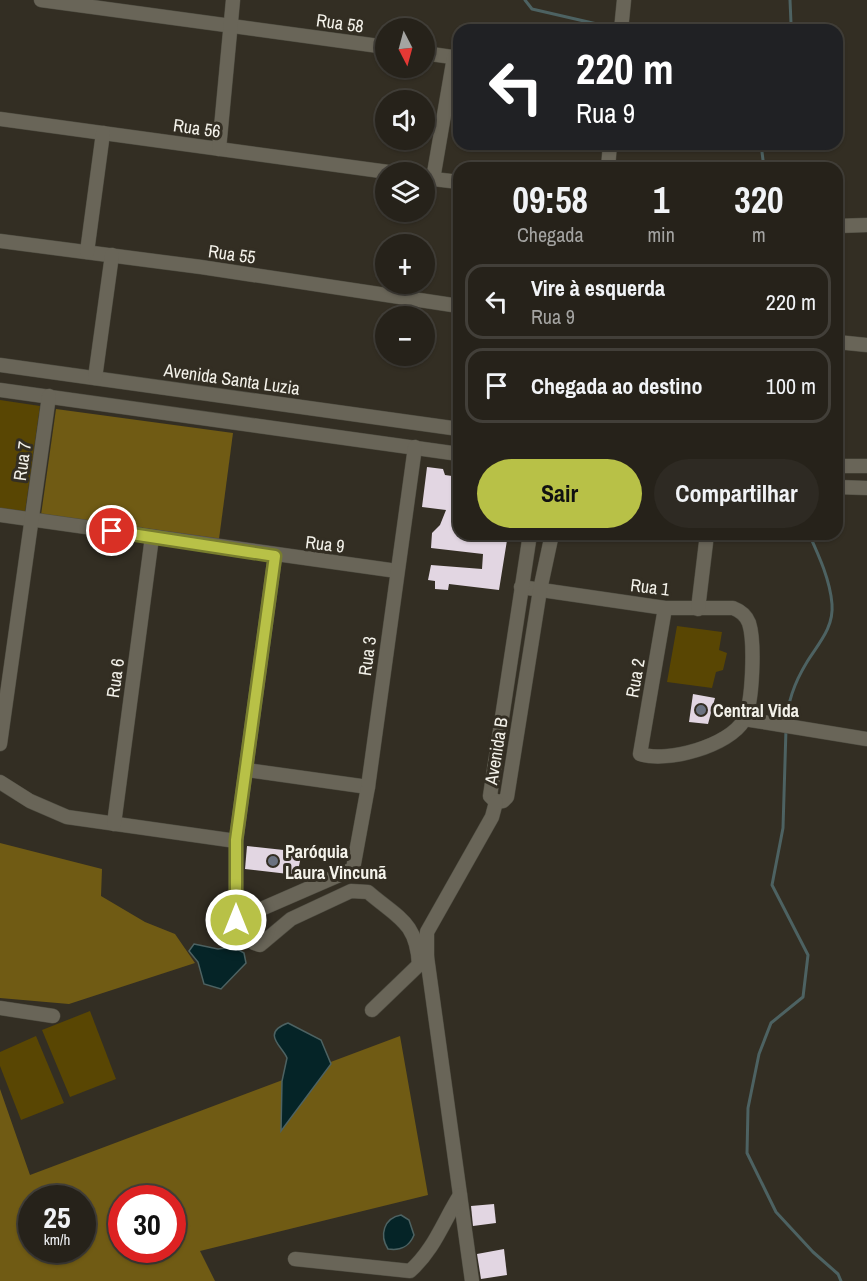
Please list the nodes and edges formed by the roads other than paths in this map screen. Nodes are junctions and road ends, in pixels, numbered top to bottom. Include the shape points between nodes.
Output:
1 (40, 0) edge
2 (233, 0) edge
3 (624, 0) edge
4 (622, 24) edge
5 (229, 25) junction
6 (375, 45) edge
7 (435, 55) edge
8 (453, 58) edge
9 (453, 71) edge
10 (0, 119) edge
11 (103, 133) junction
12 (219, 149) junction
13 (433, 162) edge
14 (375, 170) edge
15 (435, 179) edge
16 (453, 181) edge
17 (867, 225) edge
18 (843, 226) edge
19 (0, 241) edge
20 (87, 252) junction
21 (112, 255) junction
22 (453, 305) edge
23 (843, 343) edge
24 (867, 345) edge
25 (0, 365) edge
26 (95, 378) junction
27 (0, 390) edge
28 (210, 394) junction
29 (49, 396) junction
30 (207, 418) junction
31 (453, 428) edge
32 (415, 447) junction
33 (453, 453) edge
34 (843, 466) edge
35 (867, 466) edge
36 (843, 487) edge
37 (867, 488) edge
38 (0, 515) edge
39 (32, 519) junction
40 (152, 537) junction
41 (529, 540) edge
42 (551, 540) edge
43 (706, 540) edge
44 (275, 556) junction
45 (397, 571) junction
46 (521, 587) junction
47 (540, 590) junction
48 (665, 608) junction
49 (698, 609) junction
50 (7, 637) edge
51 (744, 719) junction
52 (867, 739) edge
53 (0, 744) edge
54 (247, 771) junction
55 (0, 782) edge
56 (368, 787) junction
57 (496, 802) junction
58 (114, 824) junction
59 (236, 840) junction
60 (236, 920) junction
61 (423, 961) junction
62 (0, 1008) edge
63 (372, 1010) dead end
64 (53, 1016) dead end
65 (460, 1195) junction
66 (295, 1259) dead end
67 (472, 1281) edge

1 - 5 street, Rua 58
2 - 5 street
3 - 4 street
5 - 6 street, Rua 58
5 - 12 street
7 - 8 street
9 - 13 street
10 - 11 street, Rua 56
11 - 12 street, Rua 56
11 - 20 street
12 - 14 street, Rua 56
15 - 16 street
17 - 18 street
19 - 20 street, Rua 55
20 - 21 street, Rua 55
21 - 22 street, Rua 55
21 - 26 street
23 - 24 street
25 - 26 street, Avenida Santa Luzia
26 - 28 street, Avenida Santa Luzia
27 - 29 street
28 - 30 street
28 - 31 street, Avenida Santa Luzia
29 - 30 street
29 - 39 street, Rua 7
30 - 32 street
32 - 33 street
32 - 45 street, Rua 3
34 - 35 street
36 - 37 street
38 - 39 street, Rua 9
39 - 40 street, Rua 9
39 - 50 street, Rua 7
40 - 44 street, Rua 9
40 - 58 street, Rua 6
41 - 46 street, Avenida B
42 - 47 street, Avenida B
43 - 49 street
44 - 45 street, Rua 9
44 - 54 street
45 - 56 street, Rua 3
46 - 47 street, Rua 1
46 - 57 street, Avenida B via 490,796
47 - 48 street, Rua 1
47 - 57 street, Avenida B via 507,798
48 - 49 street, Rua 1
48 - 51 street, Rua 2 via 640,754 656,759 710,745 728,738
49 - 51 street, Rua 1 via 733,608 742,612 749,624 751,669
50 - 53 street, Rua 7
51 - 52 street
54 - 56 street
54 - 59 street
55 - 58 street via 67,817
56 - 60 street, Rua 3 via 353,869
57 - 61 street via 492,817 427,932
58 - 59 street
59 - 60 street
60 - 61 street via 260,945 291,919 360,890 368,892 410,927
61 - 63 street
61 - 65 street
62 - 64 street
65 - 66 street via 446,1215 435,1243 410,1271
65 - 67 street

